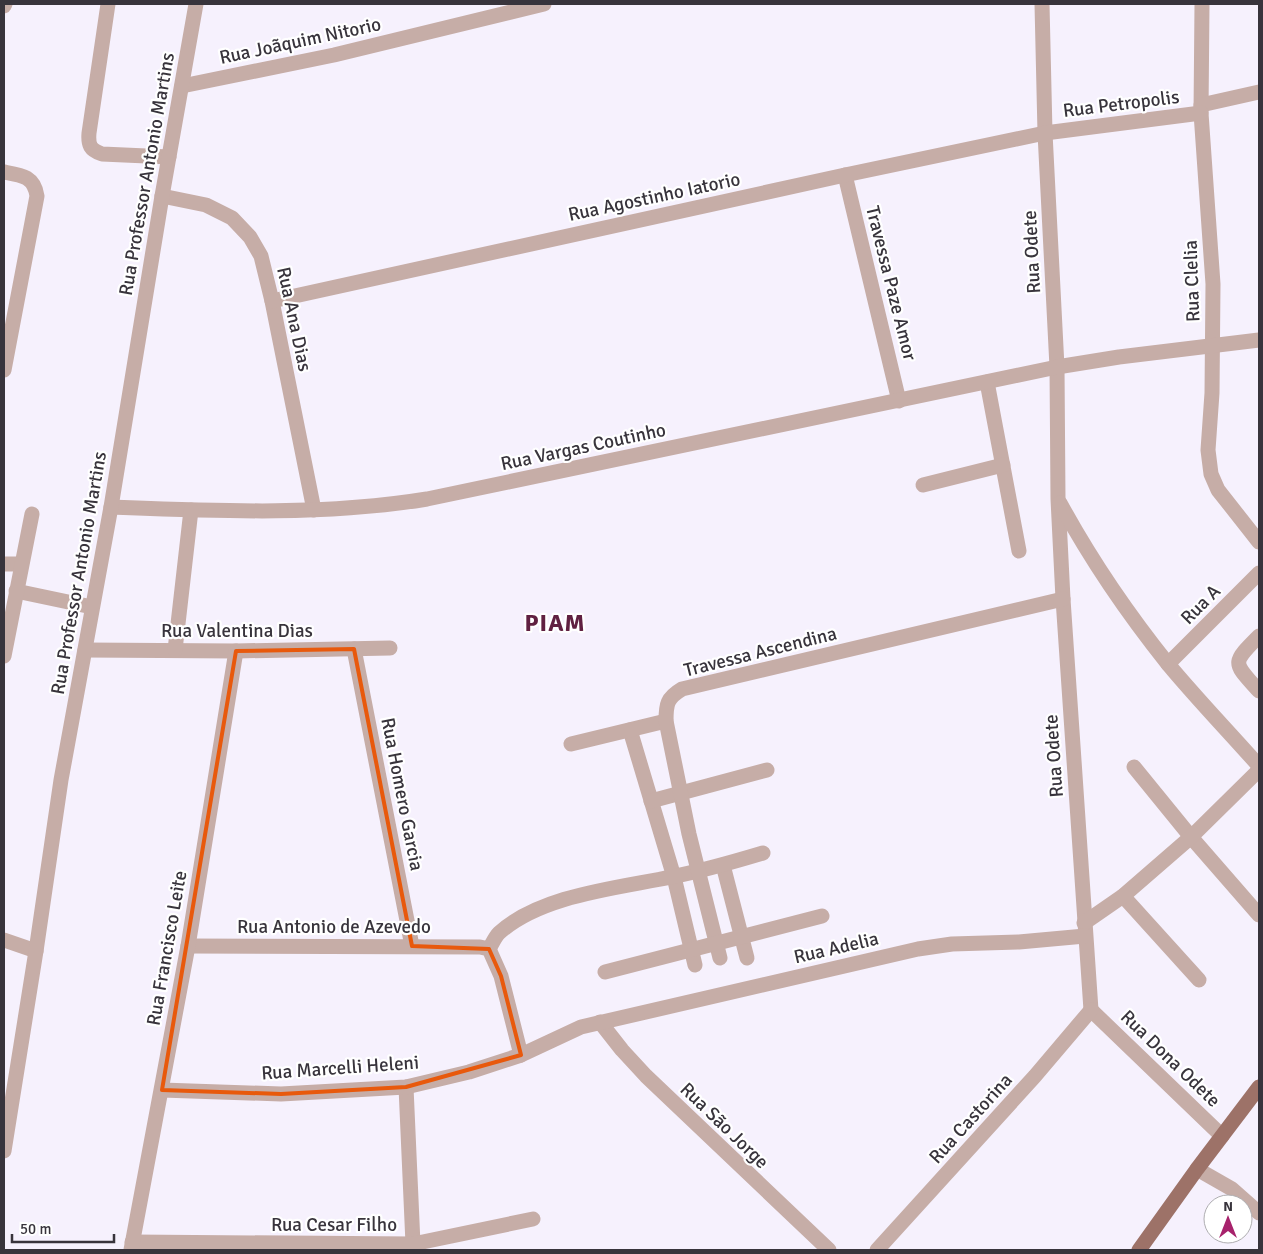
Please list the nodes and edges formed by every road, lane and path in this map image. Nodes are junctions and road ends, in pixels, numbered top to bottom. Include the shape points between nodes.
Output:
1 (108, 4) edge
2 (196, 4) edge
3 (544, 4) edge
4 (1042, 4) edge
5 (1202, 4) edge
6 (182, 86) junction
7 (1259, 92) edge
8 (1201, 109) junction
9 (1045, 133) junction
10 (169, 157) junction
11 (4, 172) edge
12 (845, 174) junction
13 (162, 196) junction
14 (272, 301) junction
15 (1259, 340) edge
16 (1212, 345) junction
17 (1057, 367) junction
18 (4, 370) edge
19 (987, 382) junction
20 (900, 400) junction
21 (1003, 465) junction
22 (923, 485) dead end
23 (1058, 499) junction
24 (111, 507) junction
25 (191, 510) junction
26 (314, 510) junction
27 (32, 514) dead end
28 (1259, 542) edge
29 (1019, 551) dead end
30 (4, 564) edge
31 (21, 564) junction
32 (1259, 573) edge
33 (16, 591) junction
34 (1063, 599) junction
35 (92, 607) junction
36 (1259, 636) edge
37 (390, 648) dead end
38 (354, 649) junction
39 (85, 650) junction
40 (175, 650) junction
41 (236, 651) junction
42 (4, 656) edge
43 (1168, 664) junction
44 (1259, 691) edge
45 (666, 721) junction
46 (630, 730) junction
47 (571, 744) dead end
48 (1259, 766) edge
49 (1134, 767) dead end
50 (767, 770) dead end
51 (1259, 770) edge
52 (681, 792) junction
53 (651, 801) junction
54 (1191, 836) junction
55 (763, 852) dead end
56 (723, 865) junction
57 (698, 870) junction
58 (674, 877) junction
59 (1123, 896) junction
60 (1259, 915) edge
61 (822, 916) dead end
62 (1085, 929) junction
63 (741, 937) junction
64 (4, 940) edge
65 (188, 946) junction
66 (412, 946) junction
67 (485, 948) junction
68 (691, 950) junction
69 (36, 951) junction
70 (718, 951) junction
71 (747, 958) dead end
72 (695, 965) dead end
73 (606, 972) dead end
74 (1198, 980) dead end
75 (1091, 1010) junction
76 (600, 1022) junction
77 (521, 1056) junction
78 (406, 1087) junction
79 (1259, 1087) edge
80 (162, 1090) junction
81 (1222, 1136) junction
82 (4, 1151) edge
83 (1198, 1169) junction
84 (1259, 1213) edge
85 (533, 1219) dead end
86 (413, 1244) junction
87 (131, 1246) edge
88 (334, 1247) edge
89 (887, 1247) edge
90 (829, 1250) edge
91 (1139, 1250) edge

1 - 10 street via 88,142 93,151 102,154
2 - 6 street, Rua Professor Antonio Martins
3 - 6 street, Rua Joãquim Nitorio via 334,55
4 - 9 street, Rua Odete
5 - 8 street, Rua Clelia
6 - 10 street, Rua Professor Antonio Martins
7 - 8 street, Rua Petropolis
8 - 9 street, Rua Petropolis
8 - 16 street, Rua Clelia via 1212,284
9 - 12 street, Rua Agostinho Iatorio
9 - 17 street, Rua Odete
10 - 13 street, Rua Professor Antonio Martins
11 - 18 street via 28,178 33,182 37,196
12 - 14 street, Rua Agostinho Iatorio
12 - 20 street, Travessa Paze Amor
13 - 14 street, Rua Ana Dias via 206,205 232,218 250,237 261,256
13 - 24 street, Rua Professor Antonio Martins
14 - 26 street, Rua Ana Dias
15 - 16 street
16 - 17 street
16 - 28 street, Rua Clelia via 1208,450 1211,474 1218,490
17 - 19 street, Rua Vargas Coutinho
17 - 23 street, Rua Odete
19 - 20 street, Rua Vargas Coutinho
19 - 21 street
20 - 26 street, Rua Vargas Coutinho via 427,499
21 - 22 street
21 - 29 street
23 - 34 street, Rua Odete
23 - 43 street, Rua Odete via 1116,594
24 - 25 street, Rua Vargas Coutinho
24 - 35 street, Rua Professor Antonio Martins
25 - 26 street, Rua Vargas Coutinho
25 - 40 street
27 - 31 street
30 - 31 street
31 - 33 street
32 - 43 street, Rua A
33 - 35 street
33 - 42 street
34 - 45 street, Travessa Ascendina via 682,689 672,695 666,706
34 - 62 street, Rua Odete
35 - 39 street, Rua Professor Antonio Martins
36 - 44 street via 1240,656 1238,664
37 - 38 street, Rua Valentina Dias
38 - 41 street, Rua Valentina Dias
38 - 66 street, Rua Homero Garcia
39 - 40 street, Rua Valentina Dias
39 - 69 street, Rua Professor Antonio Martins via 61,780
40 - 41 street, Rua Valentina Dias
41 - 65 street, Rua Francisco Leite
43 - 48 street, Rua Odete
45 - 46 street
45 - 52 street, Travessa Ascendina
46 - 47 street
46 - 53 street
49 - 54 street
50 - 52 street
51 - 54 street
52 - 53 street
52 - 57 street, Travessa Ascendina
53 - 58 street
54 - 59 street
54 - 60 street
55 - 56 street
56 - 57 street
56 - 63 street
57 - 58 street
57 - 70 street, Travessa Ascendina
58 - 67 street via 563,899 523,916
58 - 68 street
59 - 62 street
59 - 74 street
61 - 63 street
62 - 75 street, Rua Odete
62 - 76 street, Rua Adelia via 1019,942 952,944 918,949
63 - 70 street
63 - 71 street
64 - 69 street
65 - 66 street, Rua Antonio de Azevedo
65 - 80 street, Rua Francisco Leite
66 - 67 street, Rua Antonio de Azevedo
67 - 77 street via 501,976
68 - 70 street
68 - 72 street
68 - 73 street
69 - 82 street, Rua Professor Antonio Martins
75 - 81 street, Rua Dona Odete
75 - 89 street, Rua Castorina
76 - 77 street, Rua Marcelli Heleni via 580,1027
76 - 90 street, Rua São Jorge via 646,1076
77 - 78 street, Rua Marcelli Heleni
78 - 80 street, Rua Marcelli Heleni via 281,1094
78 - 86 street
79 - 81 main road
80 - 87 street, Rua Francisco Leite
81 - 83 main road
83 - 84 street via 1232,1189
83 - 91 main road
85 - 86 street, Rua Cesar Filho
86 - 88 street, Rua Cesar Filho
87 - 88 street, Rua Cesar Filho

